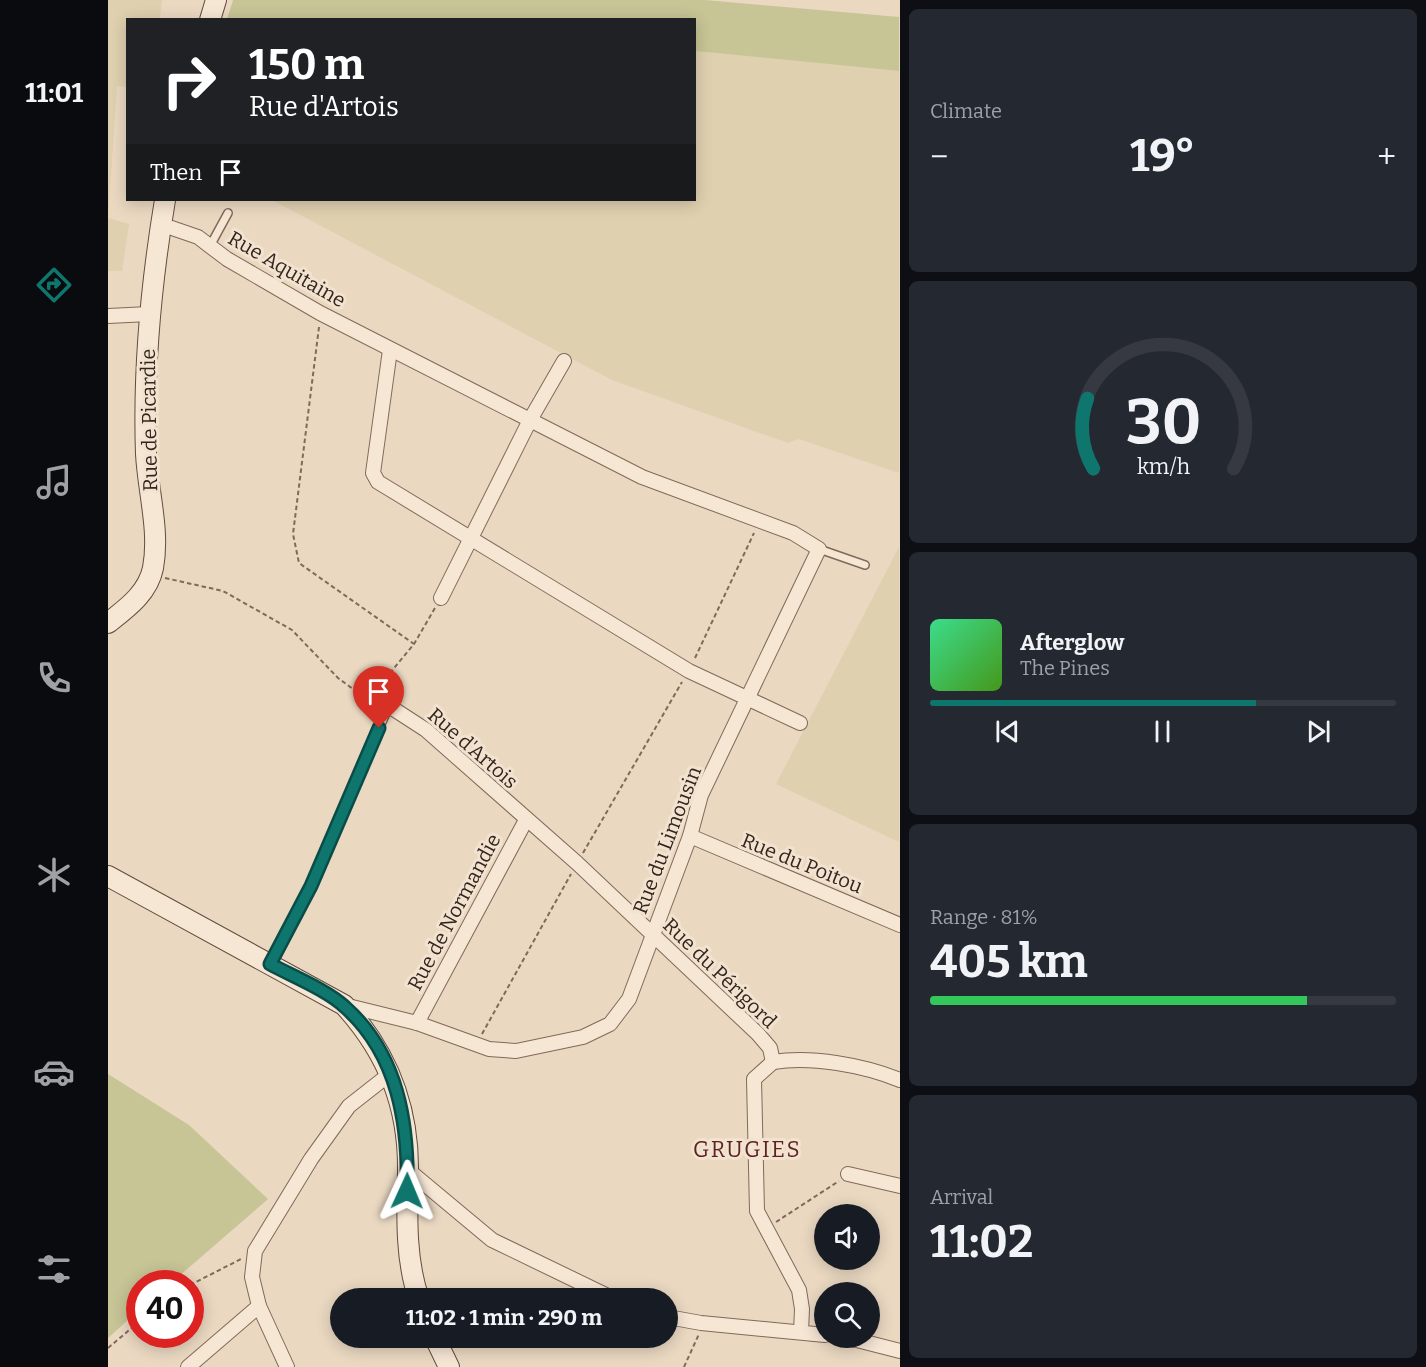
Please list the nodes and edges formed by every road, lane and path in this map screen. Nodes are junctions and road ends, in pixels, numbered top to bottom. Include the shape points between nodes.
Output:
1 (216, 0) edge
2 (211, 18) edge
3 (165, 201) edge
4 (228, 213) dead end
5 (163, 225) junction
6 (210, 246) junction
7 (320, 313) junction
8 (149, 314) junction
9 (108, 316) edge
10 (390, 350) junction
11 (564, 361) dead end
12 (530, 420) junction
13 (761, 520) junction
14 (473, 538) junction
15 (819, 549) junction
16 (865, 565) dead end
17 (151, 575) junction
18 (441, 598) joint
19 (108, 623) edge
20 (414, 644) junction
21 (688, 671) junction
22 (748, 700) junction
23 (385, 705) junction
24 (800, 723) dead end
25 (526, 820) junction
26 (690, 836) junction
27 (577, 863) junction
28 (108, 876) edge
29 (900, 925) edge
30 (652, 934) junction
31 (270, 964) junction
32 (344, 1005) junction
33 (417, 1023) junction
34 (482, 1047) junction
35 (773, 1062) junction
36 (391, 1073) junction
37 (900, 1080) edge
38 (408, 1170) junction
39 (848, 1174) joint
40 (900, 1186) edge
41 (763, 1227) junction
42 (255, 1251) junction
43 (204, 1278) edge
44 (415, 1288) edge
45 (591, 1288) edge
46 (259, 1306) junction
47 (678, 1319) edge
48 (704, 1323) junction
49 (801, 1332) junction
50 (126, 1333) edge
51 (814, 1334) edge
52 (880, 1346) edge
53 (108, 1348) edge
54 (440, 1348) edge
55 (900, 1351) edge
56 (188, 1367) edge
57 (287, 1367) edge
58 (449, 1367) edge
59 (684, 1367) edge

1 - 2 street
3 - 5 street, Rue de Picardie
4 - 6 lane
5 - 6 street, Rue Aquitaine via 198,237
5 - 8 street, Rue de Picardie
6 - 7 street, Rue Aquitaine
7 - 10 street, Rue Aquitaine
7 - 20 path via 293,534 299,563
8 - 9 street
8 - 17 street, Rue de Picardie via 146,455 155,546
10 - 12 street, Rue Aquitaine
10 - 14 street via 373,473 378,482
11 - 12 street
12 - 13 street, Rue Aquitaine via 642,477
12 - 14 street
13 - 15 street
13 - 21 path
14 - 18 street
14 - 21 street
15 - 16 lane
15 - 22 street, Rue du Limousin
17 - 19 street, Rue de Picardie via 145,589
17 - 23 path via 223,591 292,630 338,678 368,700
18 - 20 path
20 - 23 path via 390,673
21 - 22 street
21 - 27 path
22 - 24 street
22 - 26 street, Rue du Limousin via 701,795
23 - 25 street, Rue d'Artois via 426,730
23 - 31 lane via 311,886
25 - 27 street, Rue du Périgord
25 - 33 street, Rue de Normandie
26 - 29 street, Rue du Poitou
26 - 30 street, Rue du Limousin
27 - 30 street, Rue du Périgord
27 - 34 path
28 - 31 street
30 - 34 street, Rue du Limousin via 629,999 610,1024 583,1037 516,1051
30 - 35 street, Rue du Périgord via 758,1034 770,1048
31 - 32 street
32 - 33 street, Rue du Limousin
32 - 36 street via 365,1028
33 - 34 street, Rue du Limousin
35 - 37 street via 793,1059 829,1064
35 - 41 street via 754,1079 757,1211
36 - 38 street via 403,1114
36 - 42 street via 349,1106 311,1159
38 - 44 street via 406,1220
38 - 45 street via 492,1240
39 - 40 street
39 - 41 path
41 - 49 street via 799,1290
42 - 43 path
42 - 46 street via 252,1277
46 - 56 street
46 - 57 street
47 - 48 street
48 - 49 street
48 - 59 path
49 - 51 street
50 - 53 path
52 - 55 street
54 - 58 street

